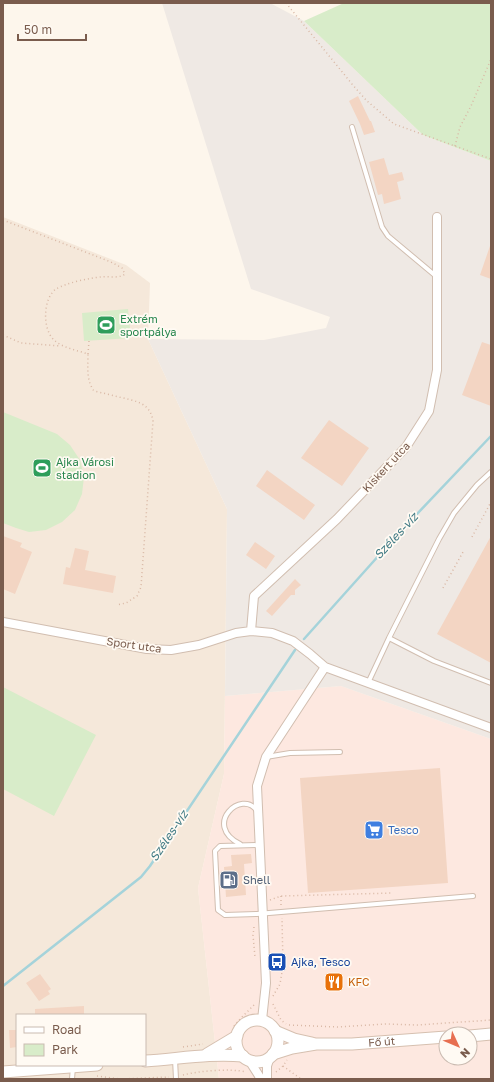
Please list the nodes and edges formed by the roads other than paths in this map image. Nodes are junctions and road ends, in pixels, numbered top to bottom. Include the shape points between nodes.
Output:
1 (352, 127) dead end
2 (437, 217) dead end
3 (437, 277) junction
4 (491, 472) edge
5 (3, 622) edge
6 (251, 631) junction
7 (389, 638) junction
8 (325, 667) junction
9 (491, 683) edge
10 (368, 684) junction
11 (491, 728) edge
12 (340, 752) dead end
13 (266, 757) junction
14 (258, 812) junction
15 (242, 845) junction
16 (260, 845) junction
17 (473, 896) dead end
18 (263, 914) junction
19 (262, 1020) junction
20 (275, 1031) junction
21 (491, 1034) edge
22 (478, 1035) edge
23 (237, 1036) junction
24 (438, 1038) edge
25 (316, 1044) junction
26 (205, 1055) junction
27 (272, 1055) junction
28 (246, 1058) junction
29 (175, 1059) junction
30 (146, 1061) edge
31 (84, 1066) edge
32 (72, 1067) junction
33 (3, 1072) edge
34 (176, 1078) edge
35 (72, 1079) edge
36 (261, 1079) edge
37 (266, 1079) edge

1 - 3 lane via 382,227 388,236
2 - 3 street, Kiskert utca
3 - 6 street, Kiskert utca via 437,370 429,410 406,447 337,519 254,596
4 - 7 lane via 454,513
5 - 6 street, Sport utca via 147,649 172,650
6 - 8 street, Sport utca via 272,633 293,641
7 - 9 lane via 434,661
7 - 10 lane
8 - 10 street, Sport utca
8 - 13 street
10 - 11 street, Sport utca
12 - 13 lane via 290,753
13 - 14 street via 257,786
14 - 15 lane via 248,805 239,804 226,813 223,822 225,830 229,837
14 - 16 street
15 - 16 lane
15 - 18 lane via 220,846 215,852 218,910 225,915
16 - 18 street
17 - 18 lane
18 - 19 street via 266,983
19 - 20 main road via 270,1024
19 - 23 main road via 245,1024
20 - 25 main road, Fő út
20 - 27 main road via 278,1040
21 - 22 main road
23 - 26 main road
23 - 28 main road via 237,1047
24 - 25 main road, Fő út
25 - 27 main road, Fő út
26 - 28 main road via 221,1054
26 - 29 main road
27 - 28 main road via 262,1061
27 - 37 street via 267,1066
28 - 36 street
29 - 30 main road
29 - 34 lane
31 - 32 main road
32 - 33 main road
32 - 35 lane

